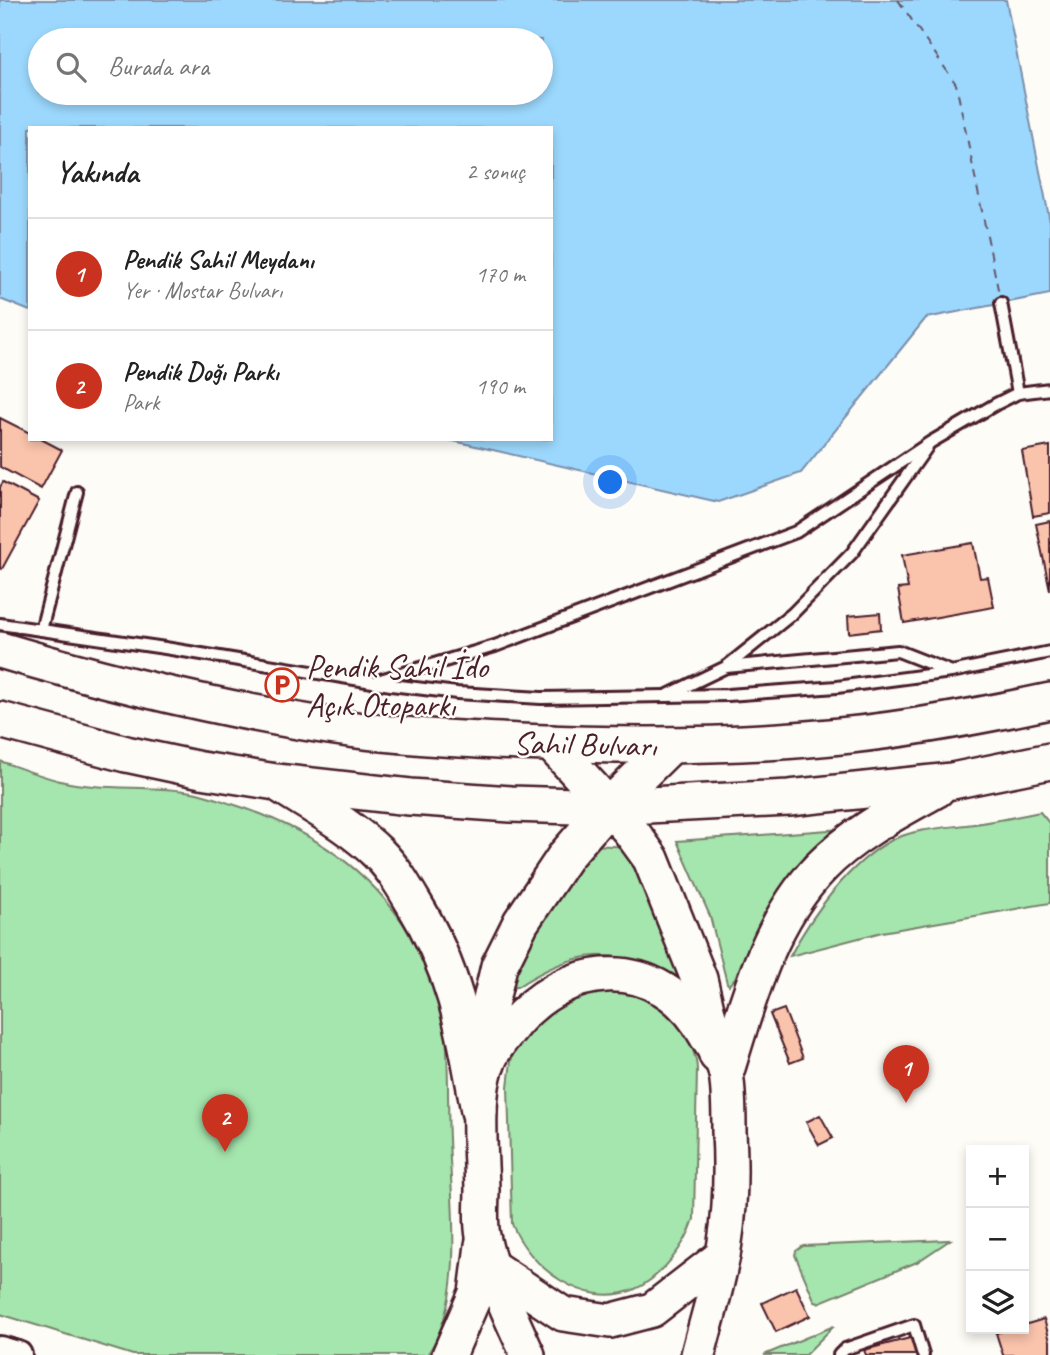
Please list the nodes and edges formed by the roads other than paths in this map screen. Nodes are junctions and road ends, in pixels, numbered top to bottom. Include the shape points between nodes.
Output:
1 (1001, 303) dead end
2 (1050, 389) edge
3 (1018, 393) junction
4 (930, 442) junction
5 (78, 492) dead end
6 (0, 624) edge
7 (41, 630) junction
8 (0, 650) edge
9 (1050, 652) edge
10 (726, 667) junction
11 (951, 672) junction
12 (372, 682) junction
13 (664, 697) junction
14 (1050, 701) edge
15 (0, 720) edge
16 (551, 743) junction
17 (671, 745) junction
18 (1050, 761) edge
19 (952, 781) junction
20 (276, 782) junction
21 (608, 807) junction
22 (721, 1063) junction
23 (487, 1064) junction
24 (479, 1111) junction
25 (483, 1235) junction
26 (723, 1255) junction
27 (494, 1268) junction
28 (0, 1350) edge
29 (18, 1355) edge
30 (449, 1355) edge
31 (528, 1355) edge
32 (698, 1355) edge
33 (839, 1355) edge
34 (923, 1355) edge

1 - 3 lane
2 - 3 lane
3 - 4 lane
4 - 10 lane via 852,553 792,614
4 - 12 lane via 796,532 495,646
5 - 7 lane
6 - 7 lane
7 - 12 lane
8 - 16 highway, Sahil Bulvarı via 179,698 266,715 377,732
9 - 11 lane
10 - 11 lane via 898,651
10 - 13 lane
11 - 13 lane via 836,687
12 - 13 lane via 484,696
14 - 17 highway, Sahil Bulvarı via 848,735
15 - 20 highway, Sahil Bulvarı via 126,754
16 - 17 highway, Sahil Bulvarı
16 - 21 highway
17 - 21 highway
18 - 19 highway, Sahil Bulvarı
19 - 21 highway, Sahil Bulvarı via 789,798
19 - 22 highway via 857,837 821,868 796,898 755,978
20 - 21 highway, Sahil Bulvarı via 410,797
20 - 24 highway via 353,832 397,875 441,953 461,1012
21 - 22 highway via 651,859 699,979
21 - 23 highway via 566,855 521,922 499,965 489,1009
22 - 23 main road via 697,1019 664,989 644,980 604,973 585,976 544,996 519,1017
22 - 26 main road via 731,1193
23 - 24 main road
24 - 25 main road
25 - 27 main road
25 - 30 main road via 476,1293
26 - 27 main road via 652,1310 610,1321 563,1314
26 - 32 main road
27 - 31 main road
28 - 29 street
33 - 34 lane via 914,1325

